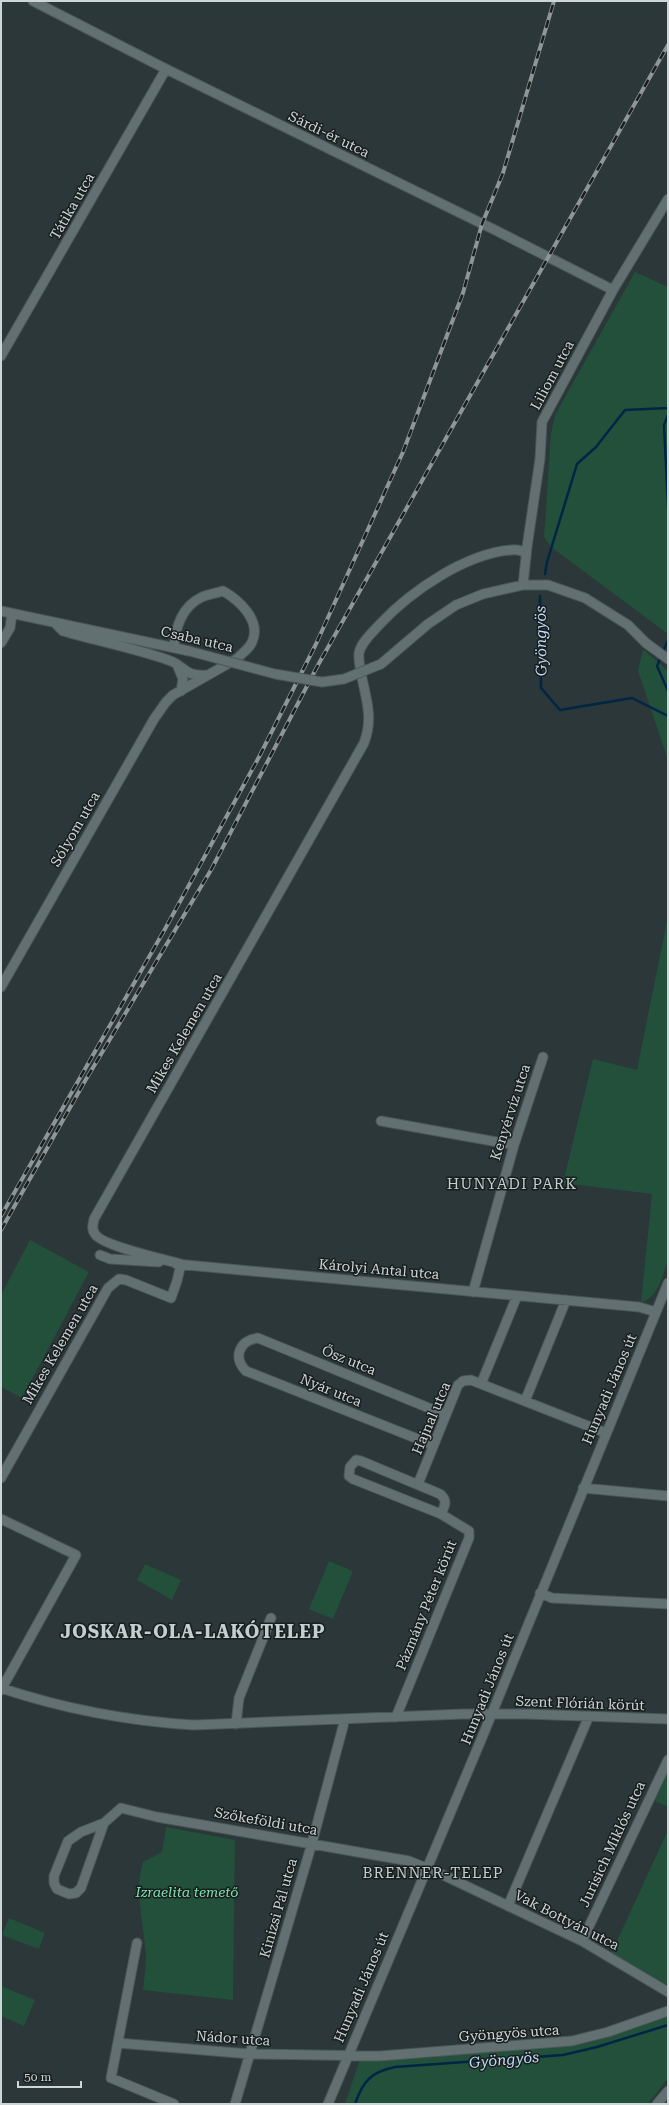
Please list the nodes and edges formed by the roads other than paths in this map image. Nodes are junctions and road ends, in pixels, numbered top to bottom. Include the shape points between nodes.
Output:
1 (33, 1) edge
2 (166, 69) junction
3 (668, 199) edge
4 (614, 290) junction
5 (1, 356) edge
6 (526, 552) junction
7 (523, 584) junction
8 (1, 611) edge
9 (12, 614) junction
10 (56, 624) junction
11 (1, 643) edge
12 (174, 648) junction
13 (668, 659) edge
14 (177, 666) junction
15 (208, 675) junction
16 (181, 691) junction
17 (1, 987) edge
18 (543, 1057) dead end
19 (381, 1120) dead end
20 (514, 1144) junction
21 (100, 1255) dead end
22 (180, 1264) junction
23 (668, 1283) edge
24 (473, 1292) junction
25 (517, 1296) junction
26 (566, 1300) junction
27 (656, 1312) junction
28 (242, 1346) joint
29 (481, 1384) junction
30 (525, 1401) junction
31 (446, 1415) junction
32 (606, 1433) junction
33 (433, 1445) junction
34 (1, 1478) edge
35 (418, 1484) junction
36 (583, 1488) junction
37 (668, 1496) edge
38 (441, 1514) junction
39 (1, 1518) edge
40 (540, 1593) junction
41 (668, 1604) edge
42 (271, 1618) dead end
43 (1, 1689) edge
44 (492, 1715) junction
45 (589, 1716) junction
46 (396, 1717) junction
47 (346, 1719) junction
48 (668, 1719) edge
49 (236, 1724) junction
50 (668, 1760) edge
51 (104, 1823) junction
52 (312, 1843) junction
53 (428, 1868) junction
54 (508, 1906) junction
55 (582, 1941) junction
56 (137, 1943) dead end
57 (668, 1992) edge
58 (668, 2011) edge
59 (118, 2043) junction
60 (250, 2054) junction
61 (347, 2057) junction
62 (668, 2090) edge
63 (174, 2104) edge
64 (235, 2104) edge
65 (328, 2104) edge
66 (657, 2104) edge

1 - 2 street, Sárdi-ér utca
2 - 4 street, Sárdi-ér utca
2 - 5 street, Tátika utca
3 - 4 street, Liliom utca
4 - 6 street, Liliom utca via 542,422 540,459
6 - 7 street, Liliom utca
6 - 22 street, Mikes Kelemen utca via 511,550 490,554 432,581 402,602 363,644 359,653 360,665 370,723 364,743 94,1219 92,1228 95,1236 106,1242
7 - 12 street, Csaba utca, bridge via 483,594 456,605 433,620 381,664 352,677 331,682 275,674
7 - 13 street via 548,584 585,598 628,625
8 - 9 street, Csaba utca
9 - 10 street, Csaba utca
9 - 11 street via 10,628
10 - 12 street, Csaba utca
10 - 14 street, Csaba utca via 63,632 170,660
12 - 15 street, Sólyom utca via 174,638 180,619 188,607 202,597 223,591 232,596 250,615 253,641 238,658
14 - 15 street, Csaba utca via 196,676
14 - 16 street via 183,679
15 - 16 street, Sólyom utca
16 - 17 street, Sólyom utca via 166,702 154,719
18 - 20 street, Kenyérvíz utca
19 - 20 street
20 - 24 street, Kenyérvíz utca
21 - 22 street, Károlyi Antal utca via 110,1259
22 - 24 street, Károlyi Antal utca
22 - 34 street, Mikes Kelemen utca via 171,1298 126,1280 119,1279 108,1288
23 - 27 street, Hunyadi János út
24 - 25 street, Károlyi Antal utca
25 - 26 street, Károlyi Antal utca
25 - 29 street
26 - 27 street, Károlyi Antal utca via 639,1307
26 - 30 street
27 - 32 street, Hunyadi János út
28 - 31 street, Ősz utca via 250,1339 258,1338
28 - 33 street, Nyár utca via 238,1358 246,1371
29 - 30 street, Hajnal utca
29 - 31 street, Hajnal utca via 471,1380 458,1385
30 - 32 street, Hajnal utca
31 - 33 street, Hajnal utca
32 - 36 street, Hunyadi János út
33 - 35 street, Hajnal utca
35 - 38 street via 445,1498 446,1503
35 - 38 street, Pázmány Péter körút via 356,1460 349,1472 353,1479
36 - 37 street
36 - 40 street, Hunyadi János út
38 - 46 street, Pázmány Péter körút via 465,1527 469,1531 468,1538
39 - 43 street via 76,1555
40 - 41 street via 552,1598
40 - 44 street, Hunyadi János út
42 - 49 street via 239,1698
43 - 49 street via 51,1704 117,1717 187,1724
44 - 45 street, Szent Flórián körút
44 - 46 street
44 - 53 street, Hunyadi János út
45 - 48 street, Szent Flórián körút
45 - 54 street
46 - 47 street
47 - 49 street
47 - 52 street, Kinizsi Pál utca
50 - 55 street, Jurisich Miklós utca
51 - 51 street, Szőkeföldi utca via 81,1832 68,1842 54,1876 57,1889 69,1894 76,1893 81,1888
51 - 52 street, Szőkeföldi utca via 121,1808 158,1817
52 - 53 street, Szőkeföldi utca via 409,1860
52 - 60 street, Kinizsi Pál utca
53 - 54 street, Vak Bottyán utca
53 - 61 street, Hunyadi János út
54 - 55 street, Vak Bottyán utca
55 - 57 street, Vak Bottyán utca
56 - 59 street
58 - 61 street, Gyöngyös utca via 608,2032 572,2041
59 - 60 street, Nádor utca
59 - 63 street via 111,2078
60 - 61 street, Nádor utca
60 - 64 street, Kinizsi Pál utca
61 - 65 street, Hunyadi János út
62 - 66 street

